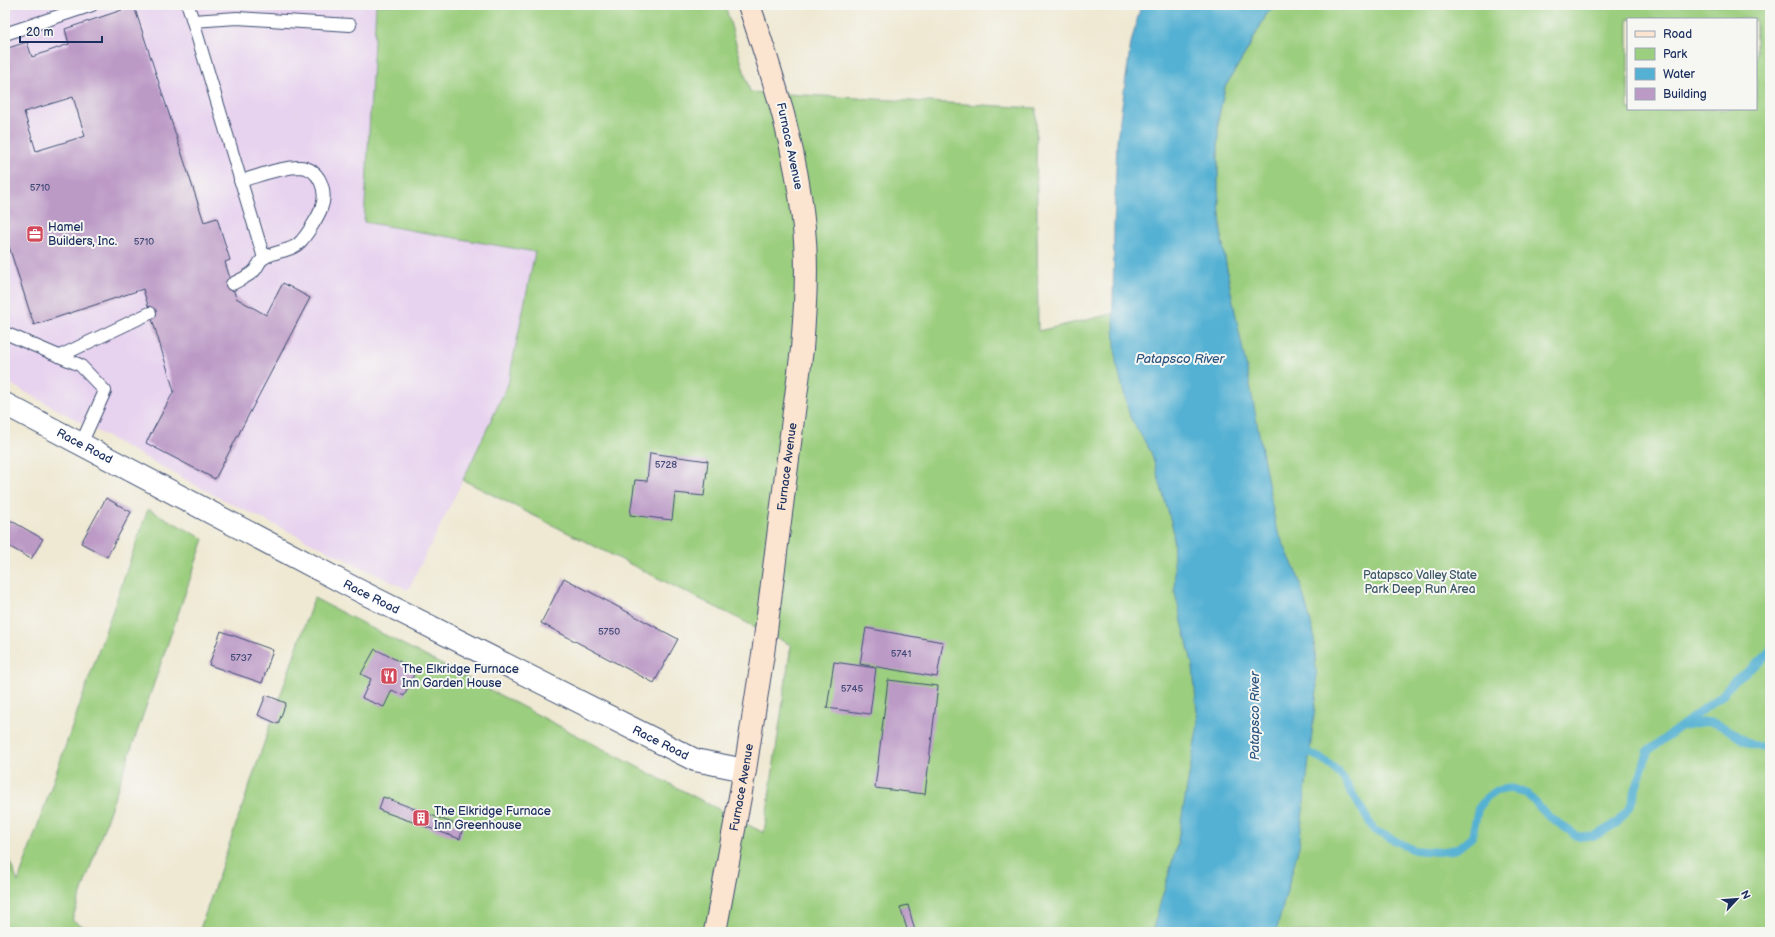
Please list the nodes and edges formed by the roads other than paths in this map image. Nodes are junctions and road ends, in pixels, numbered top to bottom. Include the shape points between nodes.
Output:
1 (92, 5) edge
2 (188, 5) edge
3 (749, 5) edge
4 (193, 21) junction
5 (350, 25) dead end
6 (5, 34) edge
7 (240, 181) junction
8 (264, 258) junction
9 (232, 284) dead end
10 (150, 312) dead end
11 (5, 333) edge
12 (60, 356) junction
13 (5, 404) edge
14 (81, 444) junction
15 (746, 770) junction
16 (715, 932) edge

1 - 6 lane
2 - 4 lane
3 - 15 street, Furnace Avenue via 781,102 791,143 806,256 806,304 763,654
4 - 5 lane via 237,18
4 - 7 lane
7 - 8 lane
7 - 8 lane via 299,167 308,168 322,185 321,209 302,241 291,249
8 - 9 lane via 254,271
10 - 12 lane
11 - 12 lane
12 - 14 lane via 80,364 105,391
13 - 14 street, Race Road
14 - 15 street, Race Road via 352,587 695,760
15 - 16 street, Furnace Avenue

